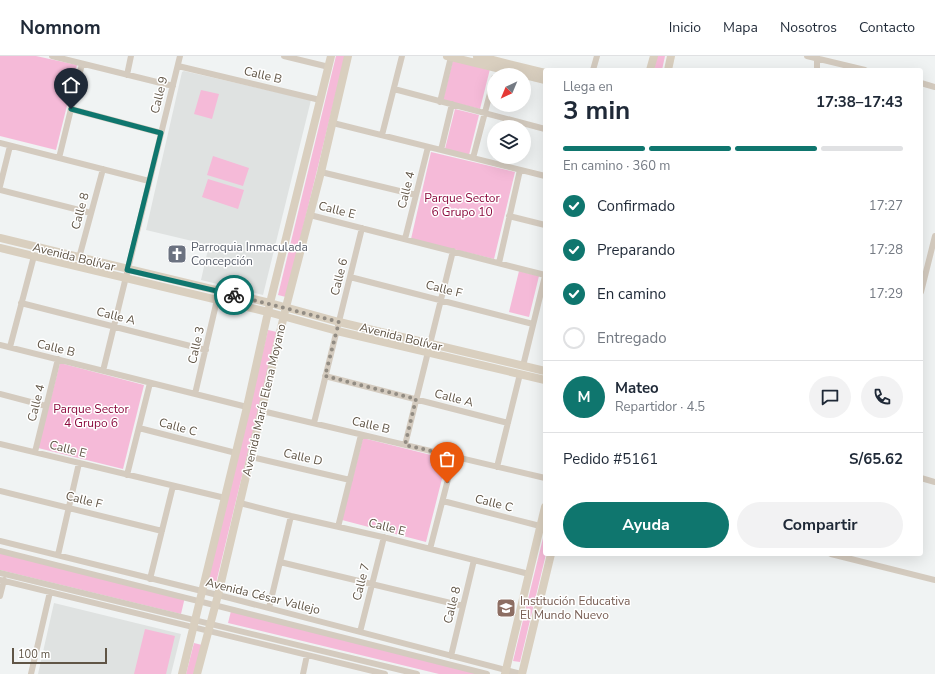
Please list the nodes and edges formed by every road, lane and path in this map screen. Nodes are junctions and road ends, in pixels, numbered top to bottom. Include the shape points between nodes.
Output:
1 (52, 56) edge
2 (131, 56) edge
3 (180, 56) edge
4 (284, 56) edge
5 (331, 56) edge
6 (348, 56) edge
7 (402, 56) edge
8 (477, 56) edge
9 (596, 56) edge
10 (654, 56) edge
11 (671, 56) edge
12 (807, 56) edge
13 (449, 57) edge
14 (817, 57) edge
15 (82, 64) junction
16 (178, 66) junction
17 (329, 67) junction
18 (497, 68) edge
19 (593, 68) edge
20 (651, 68) edge
21 (668, 68) edge
22 (817, 68) edge
23 (858, 68) edge
24 (531, 72) edge
25 (543, 73) edge
26 (127, 74) junction
27 (531, 76) edge
28 (543, 80) edge
29 (923, 84) edge
30 (173, 86) junction
31 (935, 87) edge
32 (394, 89) junction
33 (320, 100) junction
34 (440, 102) junction
35 (452, 104) junction
36 (487, 106) edge
37 (71, 109) junction
38 (485, 113) junction
39 (333, 123) junction
40 (543, 128) edge
41 (161, 133) junction
42 (382, 135) junction
43 (0, 143) edge
44 (10, 146) junction
45 (428, 147) junction
46 (441, 150) junction
47 (59, 158) junction
48 (473, 158) junction
49 (103, 169) junction
50 (520, 170) junction
51 (321, 172) junction
52 (543, 176) edge
53 (149, 181) junction
54 (0, 186) edge
55 (0, 190) edge
56 (416, 195) junction
57 (91, 213) junction
58 (310, 215) junction
59 (510, 216) junction
60 (543, 224) edge
61 (362, 228) junction
62 (935, 236) edge
63 (0, 238) edge
64 (405, 239) junction
65 (0, 248) edge
66 (453, 251) junction
67 (34, 256) junction
68 (79, 258) junction
69 (499, 263) junction
70 (127, 270) junction
71 (543, 274) edge
72 (350, 277) junction
73 (125, 278) junction
74 (923, 281) edge
75 (543, 283) edge
76 (218, 300) junction
77 (441, 300) junction
78 (21, 303) junction
79 (270, 303) junction
80 (286, 307) junction
81 (268, 312) junction
82 (284, 316) junction
83 (339, 322) junction
84 (533, 324) junction
85 (113, 326) junction
86 (337, 331) junction
87 (0, 345) edge
88 (10, 347) junction
89 (429, 348) junction
90 (206, 350) junction
91 (58, 359) junction
92 (521, 370) junction
93 (102, 371) junction
94 (543, 371) edge
95 (325, 376) junction
96 (543, 379) edge
97 (150, 383) junction
98 (0, 394) edge
99 (195, 394) junction
100 (416, 399) junction
101 (46, 406) junction
102 (247, 407) junction
103 (262, 411) junction
104 (314, 423) junction
105 (508, 423) junction
106 (139, 428) junction
107 (362, 435) junction
108 (0, 444) edge
109 (405, 445) junction
110 (35, 452) junction
111 (236, 453) junction
112 (454, 456) junction
113 (251, 457) junction
114 (79, 463) junction
115 (497, 467) junction
116 (127, 475) junction
117 (543, 478) edge
118 (923, 479) edge
119 (350, 480) junction
120 (935, 482) edge
121 (173, 486) junction
122 (0, 491) edge
123 (225, 498) junction
124 (443, 501) junction
125 (240, 503) junction
126 (69, 508) junction
127 (543, 515) edge
128 (291, 516) junction
129 (540, 526) junction
130 (338, 527) junction
131 (162, 531) junction
132 (384, 537) junction
133 (0, 541) edge
134 (430, 549) junction
135 (0, 551) edge
136 (58, 555) junction
137 (550, 556) edge
138 (839, 556) edge
139 (474, 560) junction
140 (280, 562) junction
141 (0, 573) edge
142 (529, 574) junction
143 (150, 579) junction
144 (2, 580) edge
145 (935, 580) edge
146 (372, 583) junction
147 (202, 591) junction
148 (50, 592) junction
149 (218, 595) junction
150 (0, 596) edge
151 (200, 602) junction
152 (215, 606) junction
153 (463, 606) junction
154 (269, 608) junction
155 (194, 624) junction
156 (209, 628) junction
157 (360, 632) junction
158 (307, 655) junction
159 (451, 656) junction
160 (355, 667) junction
161 (505, 672) edge
162 (31, 674) edge
163 (182, 674) edge
164 (197, 674) edge
165 (303, 674) edge
166 (353, 674) edge
167 (384, 674) edge
168 (417, 674) edge
169 (487, 674) edge
170 (521, 674) edge

1 - 15 street
2 - 26 street
3 - 16 street, Calle 9
4 - 17 street
5 - 17 street, Avenida María Elena Moyano
6 - 39 street, Avenida María Elena Moyano
7 - 32 street
8 - 18 street
9 - 19 street
10 - 20 street
11 - 21 street
12 - 14 street
13 - 18 street
13 - 34 street
14 - 22 street
14 - 23 street
15 - 26 street
15 - 37 street
16 - 30 street, Calle 9
16 - 33 street, Calle B
17 - 33 street, Avenida María Elena Moyano
24 - 25 street
26 - 30 street
27 - 28 street
29 - 31 street
30 - 41 street, Calle 9
32 - 34 street
32 - 42 street
33 - 79 street, Avenida María Elena Moyano
34 - 35 street
35 - 38 street
35 - 46 street
36 - 38 street
37 - 41 street
37 - 47 street
38 - 40 street
38 - 48 street
39 - 42 street
39 - 51 street, Avenida María Elena Moyano
41 - 53 street, Calle 9
42 - 45 street
43 - 44 street
44 - 47 street
44 - 54 street
45 - 46 street
45 - 56 street, Calle 4
46 - 48 street
47 - 49 street
48 - 50 street
49 - 53 street
49 - 57 street, Calle 8
50 - 52 street
50 - 59 street
51 - 56 street
51 - 58 street, Avenida María Elena Moyano
53 - 70 street, Calle 9
55 - 57 street
56 - 64 street, Calle 4
57 - 68 street, Calle 8
58 - 61 street, Calle E
58 - 80 street, Avenida María Elena Moyano
59 - 60 street
59 - 69 street
61 - 64 street, Calle E
61 - 72 street, Calle 6
62 - 74 street
63 - 68 street, Avenida Bolívar
64 - 66 street, Calle E
65 - 67 street, Avenida Bolívar
66 - 69 street, Calle E
66 - 77 street
67 - 73 street, Avenida Bolívar
67 - 78 street
68 - 70 street, Avenida Bolívar
69 - 71 street, Calle E
70 - 73 street, Calle 9
70 - 79 street, Avenida Bolívar
72 - 77 street, Calle F
72 - 83 street, Calle 6
73 - 76 street, Avenida Bolívar
73 - 85 street, Calle 9
75 - 84 street
76 - 81 street, Avenida Bolívar
76 - 90 street, Calle 3
77 - 84 street, Calle F
77 - 89 street
78 - 85 street, Calle A
78 - 88 street
79 - 80 street, Avenida Bolívar
79 - 81 street, Avenida María Elena Moyano
80 - 82 street, Avenida María Elena Moyano
80 - 83 street, Avenida Bolívar
81 - 82 street, Avenida Bolívar
81 - 102 street, Avenida María Elena Moyano
82 - 86 street, Avenida Bolívar
82 - 103 street, Avenida María Elena Moyano
83 - 86 street, Calle 6
83 - 89 street, Avenida Bolívar
84 - 92 street
85 - 90 street, Calle A
85 - 93 street, Calle 9
86 - 89 street, Avenida Bolívar
86 - 95 street, Calle 6
87 - 88 street, Calle B
88 - 91 street, Calle B
89 - 92 street, Avenida Bolívar
89 - 100 street
90 - 99 street, Calle 3
91 - 93 street, Calle B
91 - 101 street, Calle 4
92 - 94 street, Avenida Bolívar
92 - 96 street, Avenida Bolívar
92 - 105 street
93 - 97 street, Calle B
95 - 100 street, Calle A
95 - 104 street, Calle 6
97 - 99 street, Calle B
97 - 106 street
98 - 101 street
99 - 102 street, Calle B
100 - 105 street, Calle A
100 - 109 street
101 - 110 street, Calle 4
102 - 111 street, Avenida María Elena Moyano
103 - 104 street, Calle B
103 - 113 street, Avenida María Elena Moyano
104 - 107 street, Calle B
105 - 115 street
106 - 111 street, Calle C
106 - 116 street
107 - 109 street, Calle B
107 - 119 street
108 - 110 street, Calle E
109 - 112 street, Calle B
110 - 114 street, Calle E
111 - 123 street, Avenida María Elena Moyano
112 - 115 street, Calle B
112 - 124 street
113 - 119 street, Calle D
113 - 125 street, Avenida María Elena Moyano
114 - 116 street, Calle E
114 - 126 street
115 - 117 street, Calle B
116 - 121 street, Calle E
118 - 120 street
119 - 130 street
121 - 123 street, Calle E
121 - 131 street
122 - 126 street, Calle F
123 - 147 street, Avenida María Elena Moyano
124 - 129 street, Calle C
124 - 134 street
125 - 128 street, Calle E
125 - 149 street, Avenida María Elena Moyano
126 - 131 street, Calle F
126 - 136 street
127 - 129 street
128 - 130 street, Calle E
128 - 140 street
129 - 142 street
130 - 132 street, Calle E
131 - 143 street
132 - 134 street, Calle E
132 - 146 street, Calle 7
133 - 136 street, Avenida César Vallejo
134 - 139 street, Calle E
135 - 151 street, Avenida César Vallejo
136 - 143 street, Avenida César Vallejo
137 - 170 street
138 - 145 street
139 - 142 street, Calle E
139 - 153 street, Calle 8
140 - 146 street
140 - 154 street
141 - 155 street
142 - 161 street
143 - 147 street, Avenida César Vallejo
144 - 148 street
144 - 150 street
146 - 153 street
146 - 157 street, Calle 7
147 - 149 street, Avenida César Vallejo
147 - 151 street, Avenida María Elena Moyano
148 - 155 street
148 - 162 street
149 - 152 street, Avenida María Elena Moyano
149 - 154 street, Avenida César Vallejo
151 - 152 street, Avenida César Vallejo
151 - 155 street, Avenida María Elena Moyano
152 - 156 street, Avenida María Elena Moyano
152 - 169 street, Avenida César Vallejo
153 - 159 street, Calle 8
154 - 157 street, Avenida César Vallejo
155 - 156 street
155 - 163 street, Avenida María Elena Moyano
156 - 158 street
156 - 164 street, Avenida María Elena Moyano
156 - 168 street
157 - 159 street, Avenida César Vallejo
158 - 160 street
158 - 165 street
159 - 161 street, Avenida César Vallejo
160 - 166 street
160 - 167 street
161 - 170 street, Avenida César Vallejo

